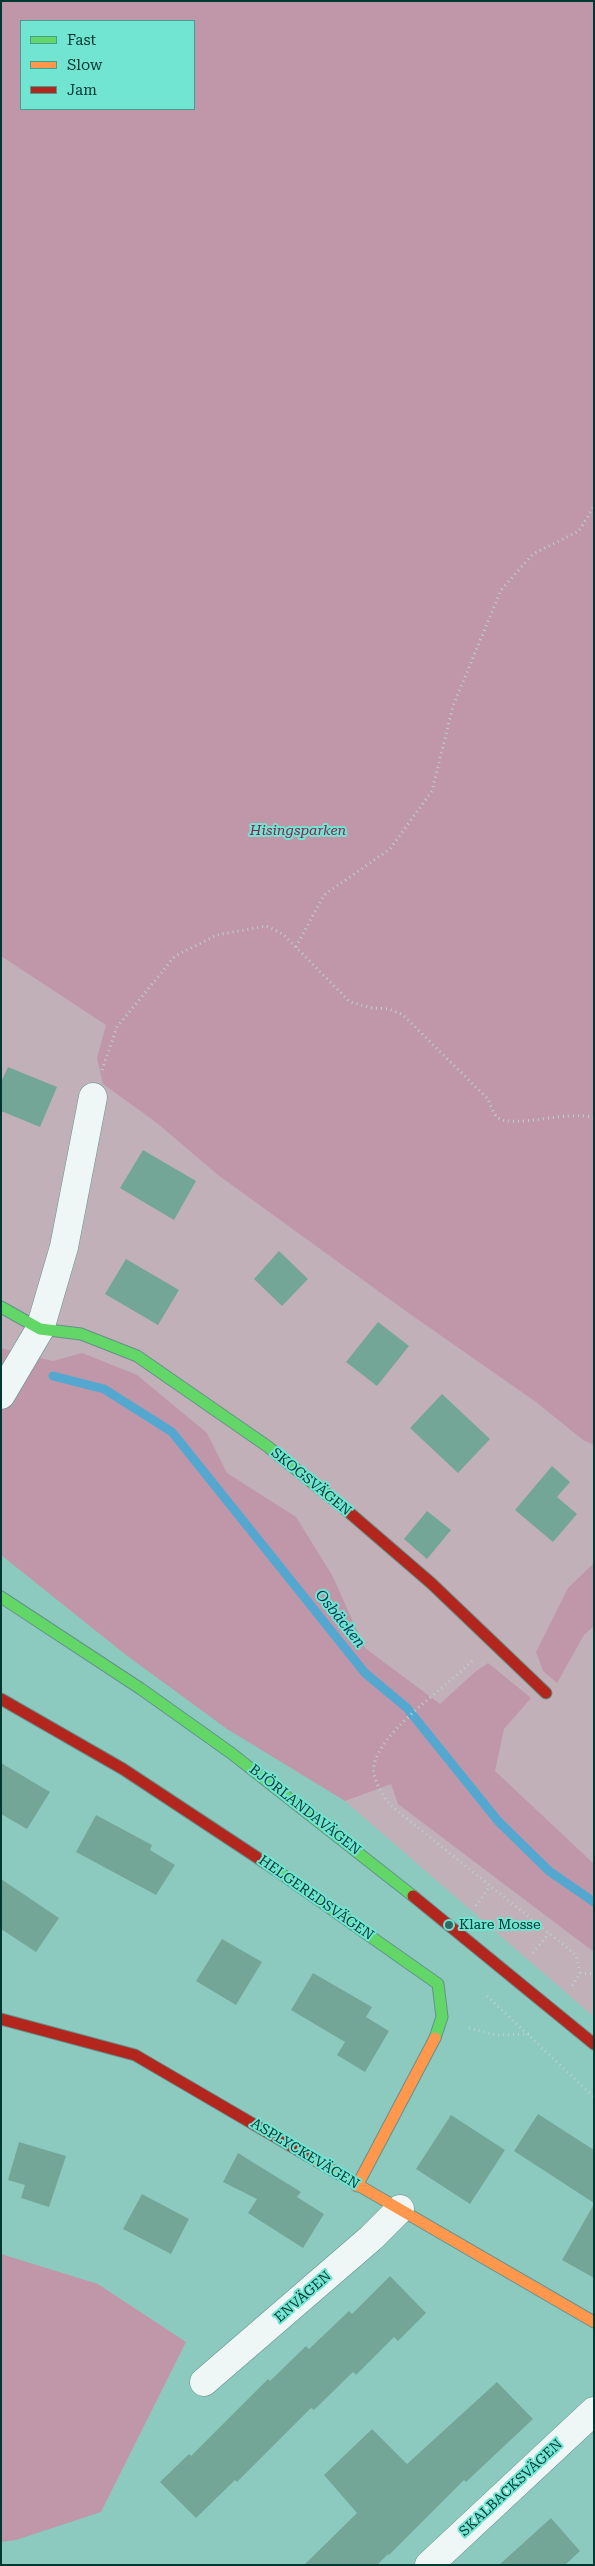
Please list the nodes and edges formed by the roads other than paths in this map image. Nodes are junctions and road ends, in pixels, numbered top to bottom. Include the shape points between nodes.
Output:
1 (92, 1097) road end
2 (1, 1307) edge
3 (40, 1329) junction
4 (1, 1395) edge
5 (1, 1597) edge
6 (546, 1693) dead end
7 (1, 1699) edge
8 (1, 2019) edge
9 (594, 2044) edge
10 (358, 2186) junction
11 (400, 2209) junction
12 (594, 2322) edge
13 (204, 2382) dead end
14 (594, 2411) edge
15 (429, 2565) edge

1 - 3 street via 64,1247
2 - 3 street, SKOGSVÄGEN
3 - 4 street
3 - 6 street, SKOGSVÄGEN via 81,1334 137,1356 314,1482 432,1583
5 - 9 street, BJÖRLANDAVÄGEN via 231,1753 340,1837
7 - 10 street, HELGEREDSVÄGEN via 123,1769 247,1849 438,1984 442,2018 435,2037
8 - 10 street, ASPLYCKEVÄGEN via 135,2055
10 - 11 street, ASPLYCKEVÄGEN
11 - 12 street, ASPLYCKEVÄGEN
11 - 13 street, ENVÄGEN via 371,2238
14 - 15 street, SKALBACKSVÄGEN

